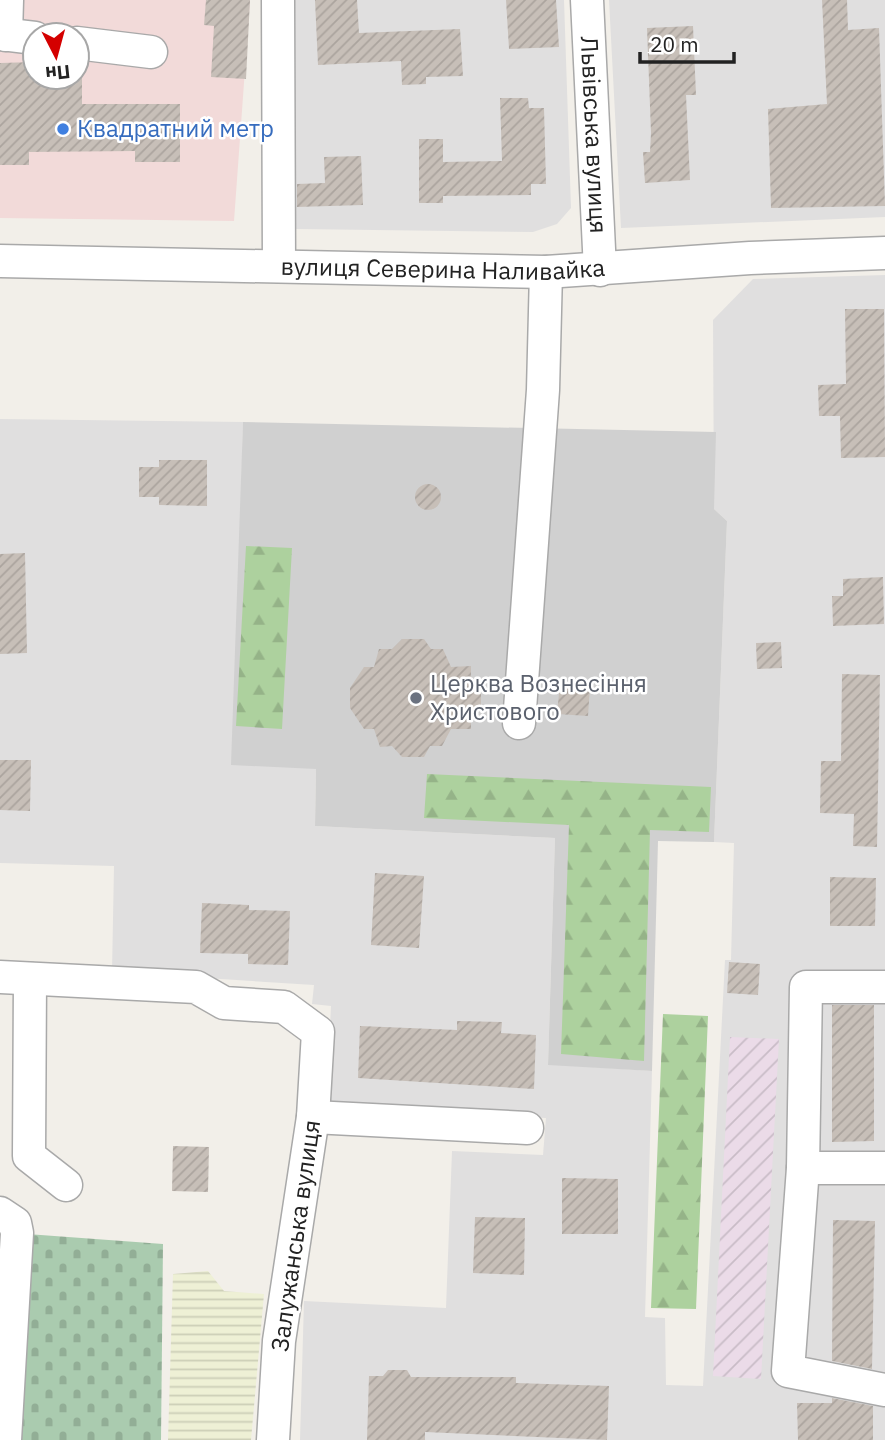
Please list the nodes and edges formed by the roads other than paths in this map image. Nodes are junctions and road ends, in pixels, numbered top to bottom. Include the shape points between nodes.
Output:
1 (7, 0) edge
2 (278, 0) edge
3 (587, 0) edge
4 (14, 36) edge
5 (91, 45) edge
6 (151, 52) dead end
7 (885, 253) edge
8 (0, 261) edge
9 (279, 266) junction
10 (600, 270) junction
11 (546, 272) junction
12 (519, 723) dead end
13 (15, 978) edge
14 (885, 987) edge
15 (313, 1117) junction
16 (527, 1128) dead end
17 (803, 1168) junction
18 (885, 1168) edge
19 (66, 1185) dead end
20 (0, 1213) edge
21 (885, 1390) edge
22 (5, 1440) edge
23 (273, 1440) edge

1 - 4 street
2 - 9 street
3 - 10 street, Львівська вулиця
5 - 6 street
7 - 10 street, вулиця Северина Наливайка
8 - 9 street, вулиця Северина Наливайка
9 - 11 street, вулиця Северина Наливайка
10 - 11 street, вулиця Северина Наливайка
11 - 12 street via 543,390
13 - 15 street, Залужанська вулиця via 195,987 224,1003 284,1007 318,1032
13 - 19 street via 29,1156
14 - 17 street via 807,986
15 - 16 street
15 - 23 street, Залужанська вулиця via 279,1341
17 - 18 street
17 - 21 street via 788,1371
20 - 22 street via 15,1223 16,1233

